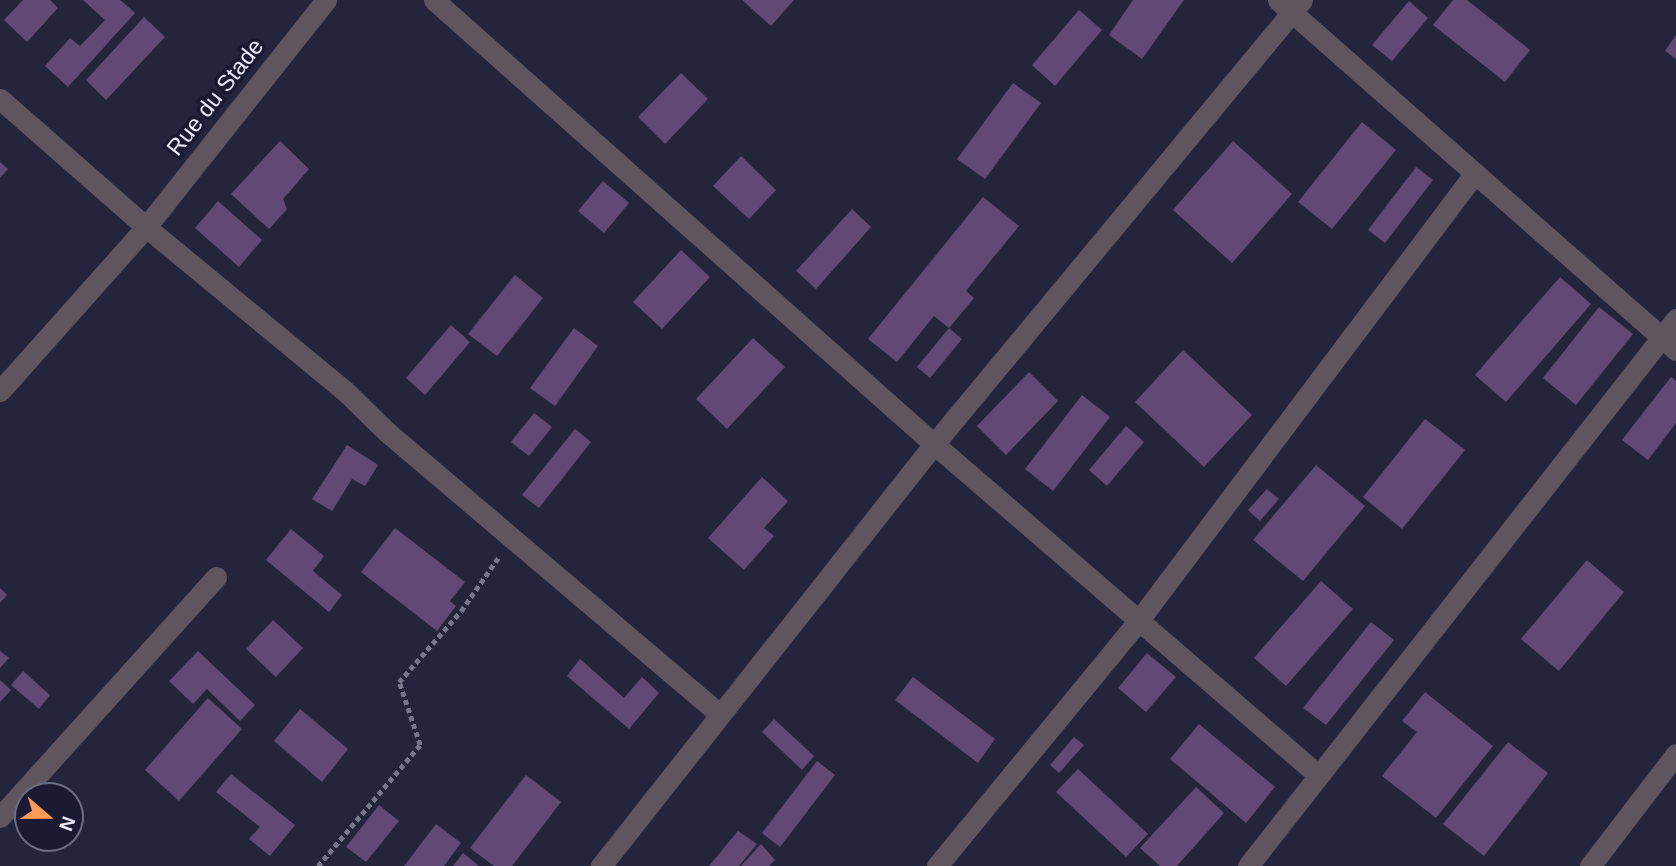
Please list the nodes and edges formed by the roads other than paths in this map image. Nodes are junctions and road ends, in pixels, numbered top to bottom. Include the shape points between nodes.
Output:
1 (326, 0) edge
2 (434, 0) edge
3 (1291, 4) edge
4 (0, 99) edge
5 (1475, 173) junction
6 (146, 227) junction
7 (1676, 319) edge
8 (1668, 344) edge
9 (0, 391) edge
10 (934, 444) junction
11 (216, 576) dead end
12 (1139, 620) junction
13 (720, 715) junction
14 (1676, 754) edge
15 (1317, 775) junction
16 (0, 817) edge
17 (601, 866) edge
18 (937, 866) edge
19 (1248, 866) edge
20 (1590, 866) edge

1 - 6 street, Rue du Stade
2 - 10 street
3 - 5 street
3 - 10 street
4 - 6 street
5 - 8 street
5 - 12 street
6 - 9 street, Rue du Stade
6 - 13 street via 344,390 387,432
7 - 8 street
8 - 15 street
10 - 12 street
10 - 13 street
11 - 16 street
12 - 15 street
12 - 18 street
13 - 17 street
14 - 20 street
15 - 19 street

